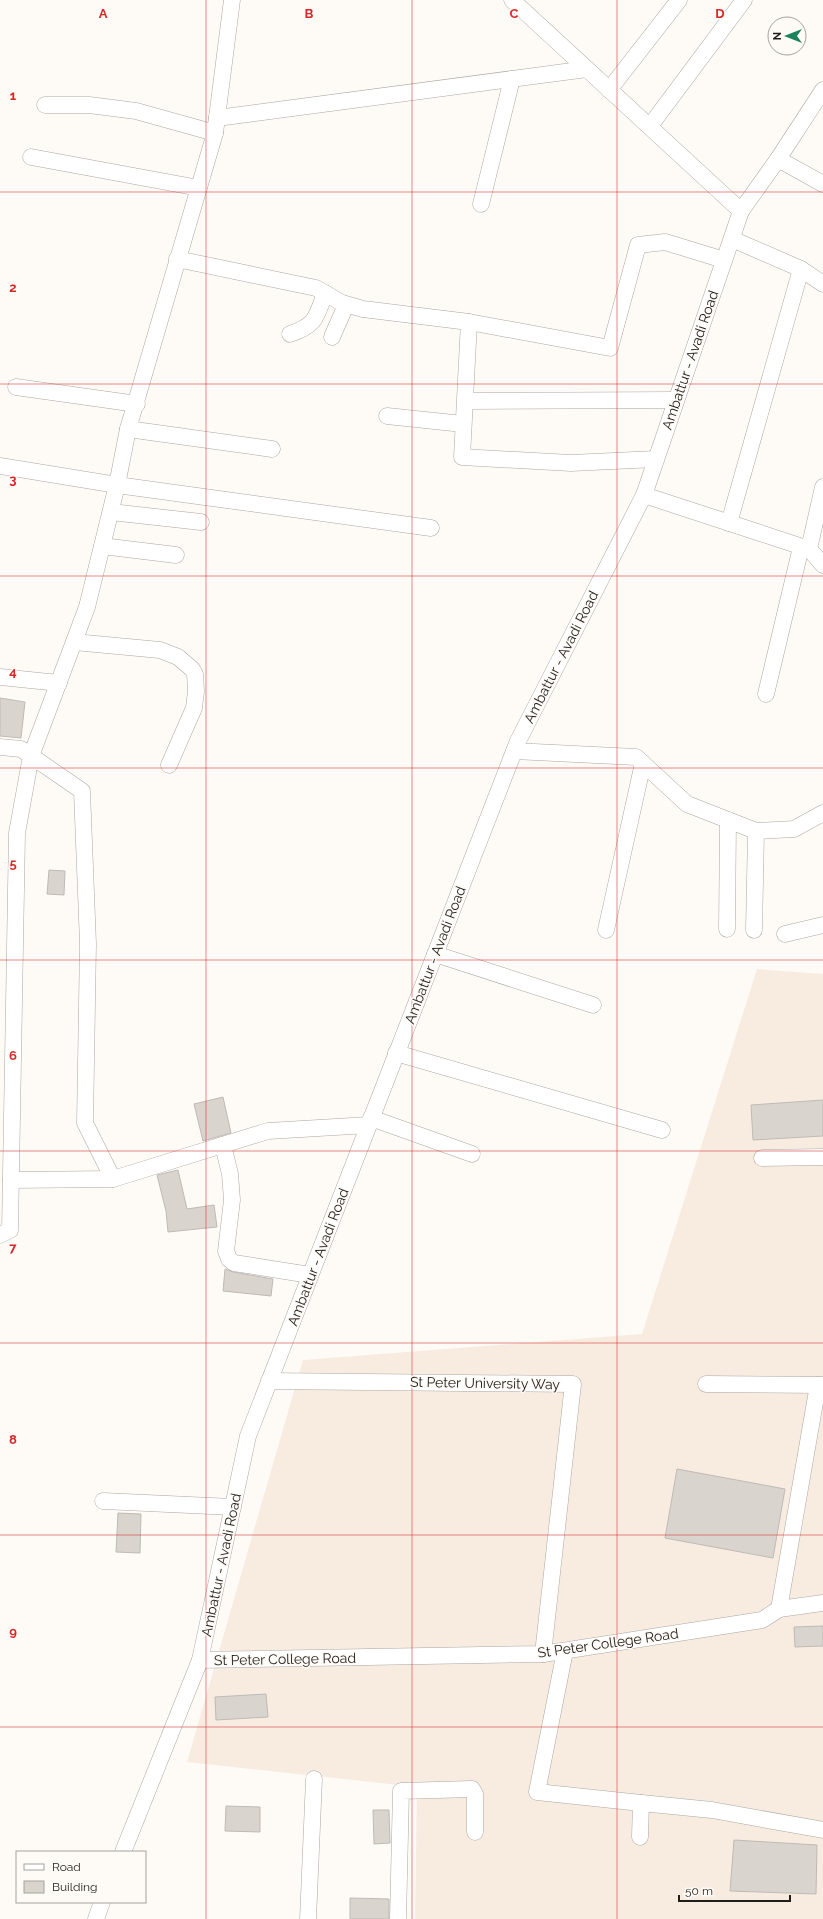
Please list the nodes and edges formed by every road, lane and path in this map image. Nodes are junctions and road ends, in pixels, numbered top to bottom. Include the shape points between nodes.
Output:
1 (232, 0) edge
2 (512, 0) edge
3 (679, 0) edge
4 (744, 0) edge
5 (587, 69) junction
6 (512, 79) junction
7 (609, 90) junction
8 (823, 90) edge
9 (45, 105) dead end
10 (818, 106) edge
11 (216, 126) junction
12 (650, 126) junction
13 (31, 157) dead end
14 (778, 159) junction
15 (823, 184) edge
16 (199, 188) junction
17 (481, 204) dead end
18 (742, 210) junction
19 (732, 239) junction
20 (177, 259) junction
21 (724, 260) junction
22 (801, 269) junction
23 (823, 284) edge
24 (325, 293) junction
25 (346, 305) junction
26 (469, 322) junction
27 (290, 334) dead end
28 (332, 337) dead end
29 (16, 387) dead end
30 (676, 400) junction
31 (466, 401) junction
32 (137, 404) junction
33 (387, 416) dead end
34 (464, 424) junction
35 (128, 429) junction
36 (272, 449) dead end
37 (656, 459) junction
38 (0, 466) edge
39 (117, 485) junction
40 (823, 487) edge
41 (644, 495) junction
42 (111, 512) junction
43 (201, 522) dead end
44 (730, 523) junction
45 (431, 528) dead end
46 (102, 546) junction
47 (805, 548) junction
48 (176, 555) dead end
49 (823, 565) edge
50 (74, 642) junction
51 (0, 676) edge
52 (59, 683) junction
53 (766, 694) dead end
54 (0, 747) edge
55 (514, 751) junction
56 (31, 756) junction
57 (643, 763) junction
58 (169, 765) dead end
59 (823, 813) edge
60 (728, 820) junction
61 (756, 831) junction
62 (823, 925) edge
63 (727, 929) dead end
64 (606, 930) dead end
65 (754, 930) dead end
66 (785, 934) dead end
67 (435, 954) junction
68 (593, 1005) dead end
69 (396, 1053) junction
70 (370, 1121) junction
71 (662, 1130) dead end
72 (223, 1145) junction
73 (472, 1154) dead end
74 (823, 1157) edge
75 (762, 1158) dead end
76 (113, 1179) junction
77 (11, 1180) junction
78 (0, 1235) edge
79 (310, 1275) junction
80 (269, 1381) junction
81 (706, 1384) dead end
82 (821, 1385) edge
83 (103, 1500) dead end
84 (233, 1507) junction
85 (823, 1603) edge
86 (779, 1609) junction
87 (565, 1651) junction
88 (543, 1654) junction
89 (200, 1660) junction
90 (314, 1779) dead end
91 (642, 1803) junction
92 (823, 1830) edge
93 (475, 1832) dead end
94 (640, 1836) dead end
95 (123, 1851) edge
96 (102, 1903) edge
97 (96, 1919) edge
98 (308, 1919) edge
99 (398, 1919) edge

1 - 11 street
2 - 5 street
3 - 7 street
4 - 12 street
5 - 6 street
5 - 7 street
6 - 11 street
6 - 17 street
7 - 12 street
8 - 10 street, Ambattur - Avadi Road
9 - 11 street via 89,105
10 - 14 street, Ambattur - Avadi Road
11 - 16 street
12 - 18 street
13 - 16 street
14 - 15 street
14 - 18 street, Ambattur - Avadi Road
16 - 20 street
18 - 19 street, Ambattur - Avadi Road
19 - 21 street, Ambattur - Avadi Road
19 - 22 street
20 - 24 street via 316,288
20 - 32 street
21 - 26 street via 665,242 638,246 610,348
21 - 30 street, Ambattur - Avadi Road
22 - 23 street
22 - 44 street
24 - 25 street
24 - 27 street via 316,317 306,329
25 - 26 street via 363,310
25 - 28 street
26 - 31 street
29 - 32 street
30 - 31 street
30 - 37 street, Ambattur - Avadi Road
31 - 34 street
32 - 35 street
33 - 34 street
34 - 37 street via 462,457 571,463
35 - 36 street
35 - 39 street
37 - 41 street, Ambattur - Avadi Road
38 - 39 street
39 - 42 street
39 - 45 street
40 - 47 street
41 - 44 street
41 - 55 street, Ambattur - Avadi Road
42 - 43 street
42 - 46 street
44 - 47 street
46 - 48 street
46 - 50 street via 87,607
47 - 49 street
47 - 53 street
50 - 52 street
50 - 58 street via 160,650 178,657 192,669 195,674 196,691 194,708
51 - 52 street
52 - 56 street
54 - 56 street via 21,749
55 - 57 street via 636,757
55 - 67 street, Ambattur - Avadi Road
56 - 76 street via 82,791 88,944 86,1123
56 - 77 street via 17,833
57 - 60 street via 687,804
57 - 64 street
59 - 61 street via 794,829
60 - 61 street
60 - 63 street
61 - 65 street
62 - 66 street
67 - 68 street
67 - 69 street, Ambattur - Avadi Road
69 - 70 street, Ambattur - Avadi Road
69 - 71 street
70 - 72 street via 268,1131
70 - 73 street
70 - 79 street, Ambattur - Avadi Road
72 - 76 street
72 - 79 street via 230,1174 232,1200 226,1251 229,1259 234,1263
74 - 75 street
76 - 77 street
77 - 78 street via 10,1230
79 - 80 street, Ambattur - Avadi Road
80 - 84 street, Ambattur - Avadi Road via 248,1436
80 - 88 street, St Peter University Way via 573,1384
81 - 82 street
82 - 86 street
83 - 84 street
84 - 89 street, Ambattur - Avadi Road
85 - 86 street
86 - 87 street, St Peter College Road via 762,1620
87 - 88 street, St Peter College Road
87 - 91 street via 537,1792
88 - 89 street, St Peter College Road
89 - 95 street, Ambattur - Avadi Road
90 - 98 street
91 - 92 street via 712,1810
91 - 94 street
93 - 99 street via 475,1794 472,1789 401,1790
96 - 97 street

